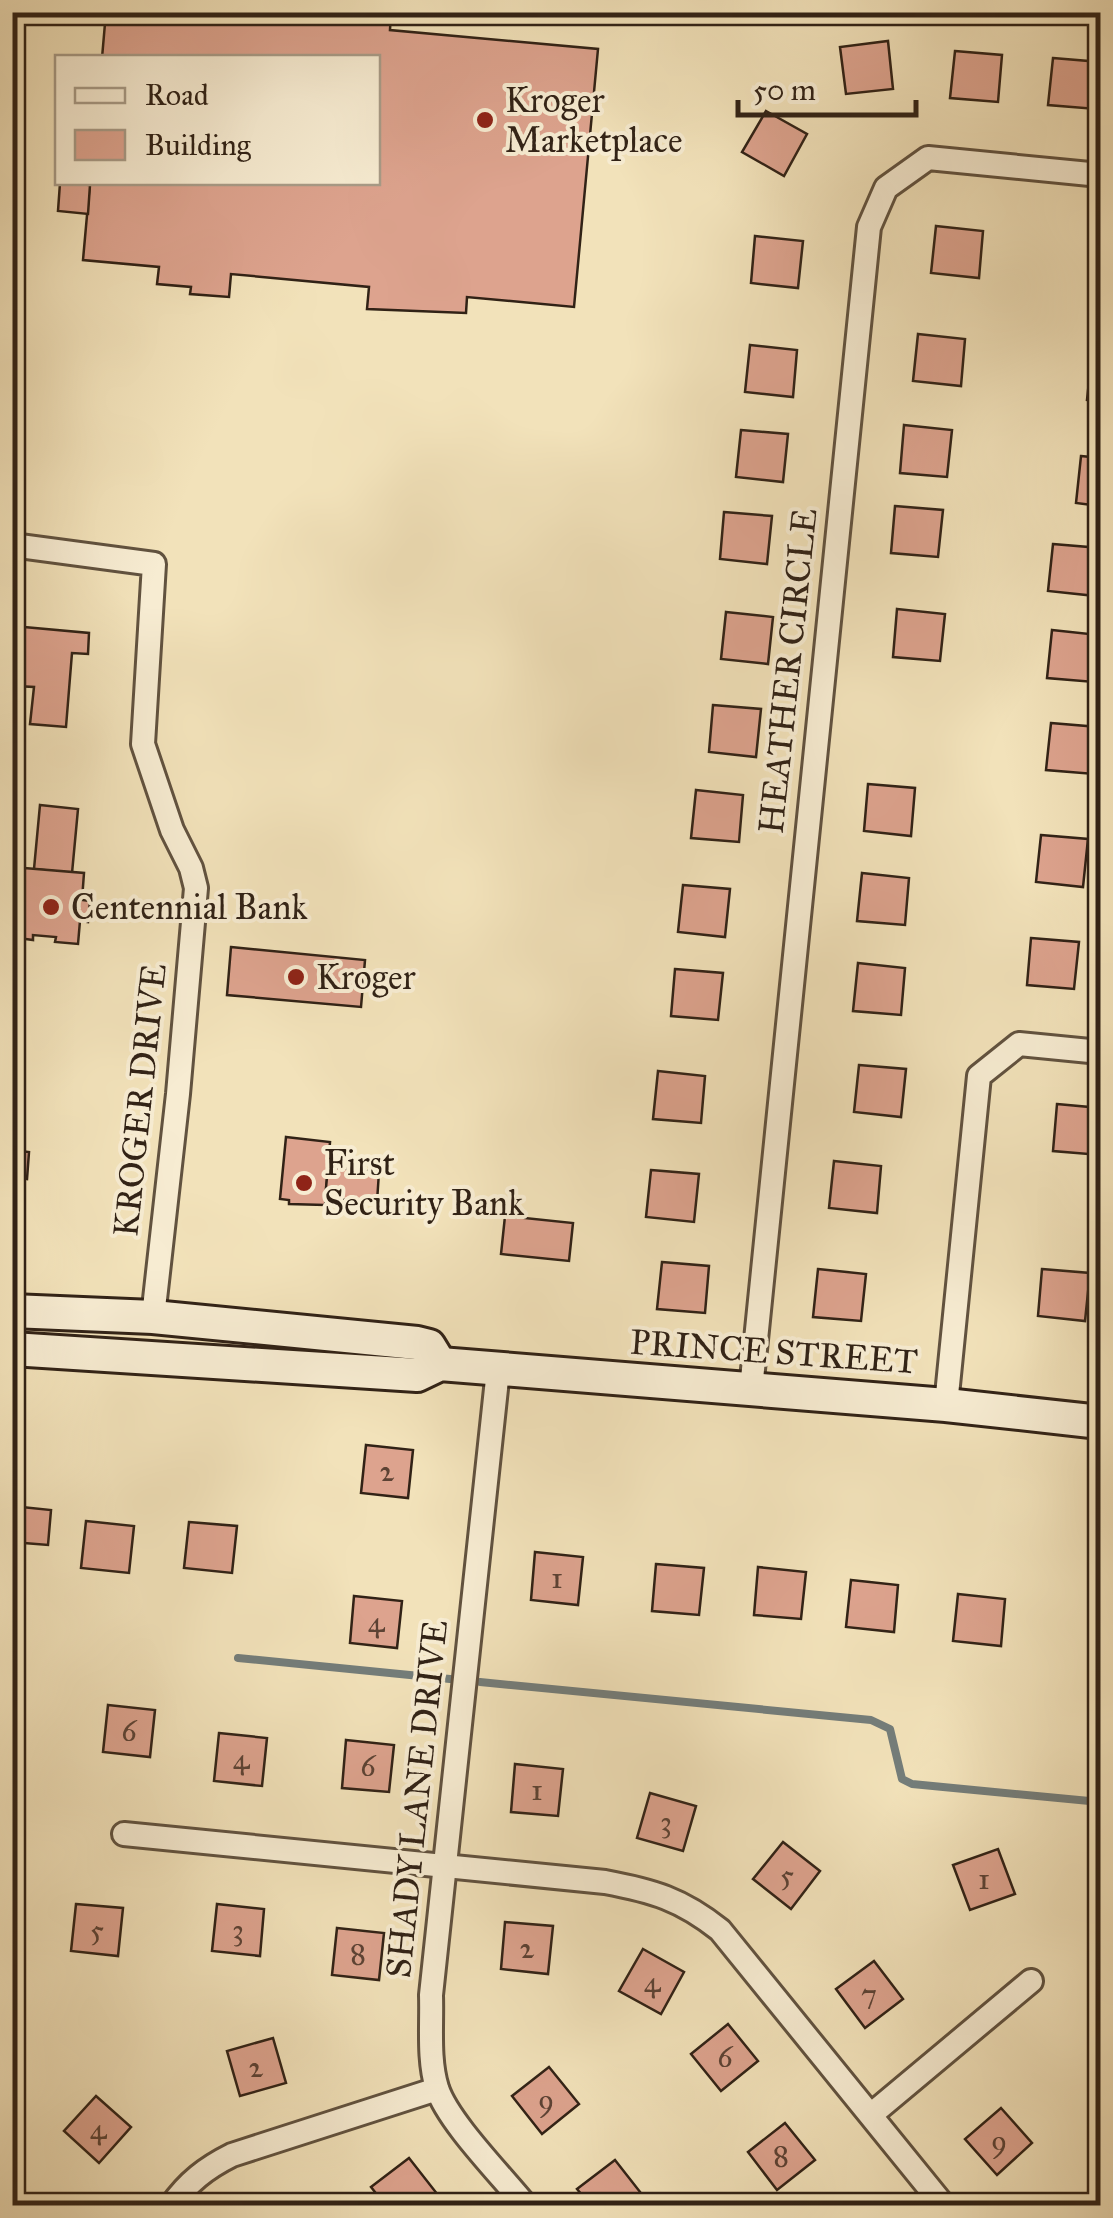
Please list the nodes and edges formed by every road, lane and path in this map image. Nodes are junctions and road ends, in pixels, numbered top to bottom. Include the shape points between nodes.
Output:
1 (1100, 175) edge
2 (12, 545) edge
3 (1100, 1052) edge
4 (12, 1311) edge
5 (153, 1317) junction
6 (12, 1349) edge
7 (429, 1354) junction
8 (498, 1370) junction
9 (751, 1389) junction
10 (946, 1405) junction
11 (1100, 1422) edge
12 (124, 1834) dead end
13 (444, 1866) junction
14 (1031, 1981) dead end
15 (437, 2089) junction
16 (872, 2114) junction
17 (171, 2206) edge
18 (526, 2206) edge
19 (944, 2206) edge

1 - 9 street, HEATHER CIRCLE via 928,158 886,188 868,227
2 - 5 street, KROGER DRIVE via 154,564 143,744 196,888
3 - 10 street via 1019,1044 979,1076
4 - 5 main road, PRINCE STREET
5 - 7 main road, PRINCE STREET
6 - 7 main road, PRINCE STREET via 270,1365 295,1355 390,1362
7 - 8 main road, PRINCE STREET
8 - 9 main road, PRINCE STREET
8 - 13 street, SHADY LANE DRIVE
9 - 10 main road, PRINCE STREET
10 - 11 main road, PRINCE STREET
12 - 13 street
13 - 15 street, SHADY LANE DRIVE via 431,1995
13 - 16 street via 605,1882 656,1892 692,1908 720,1930
14 - 16 street
15 - 17 street via 232,2155 206,2168
15 - 18 street, SHADY LANE DRIVE
16 - 19 street

